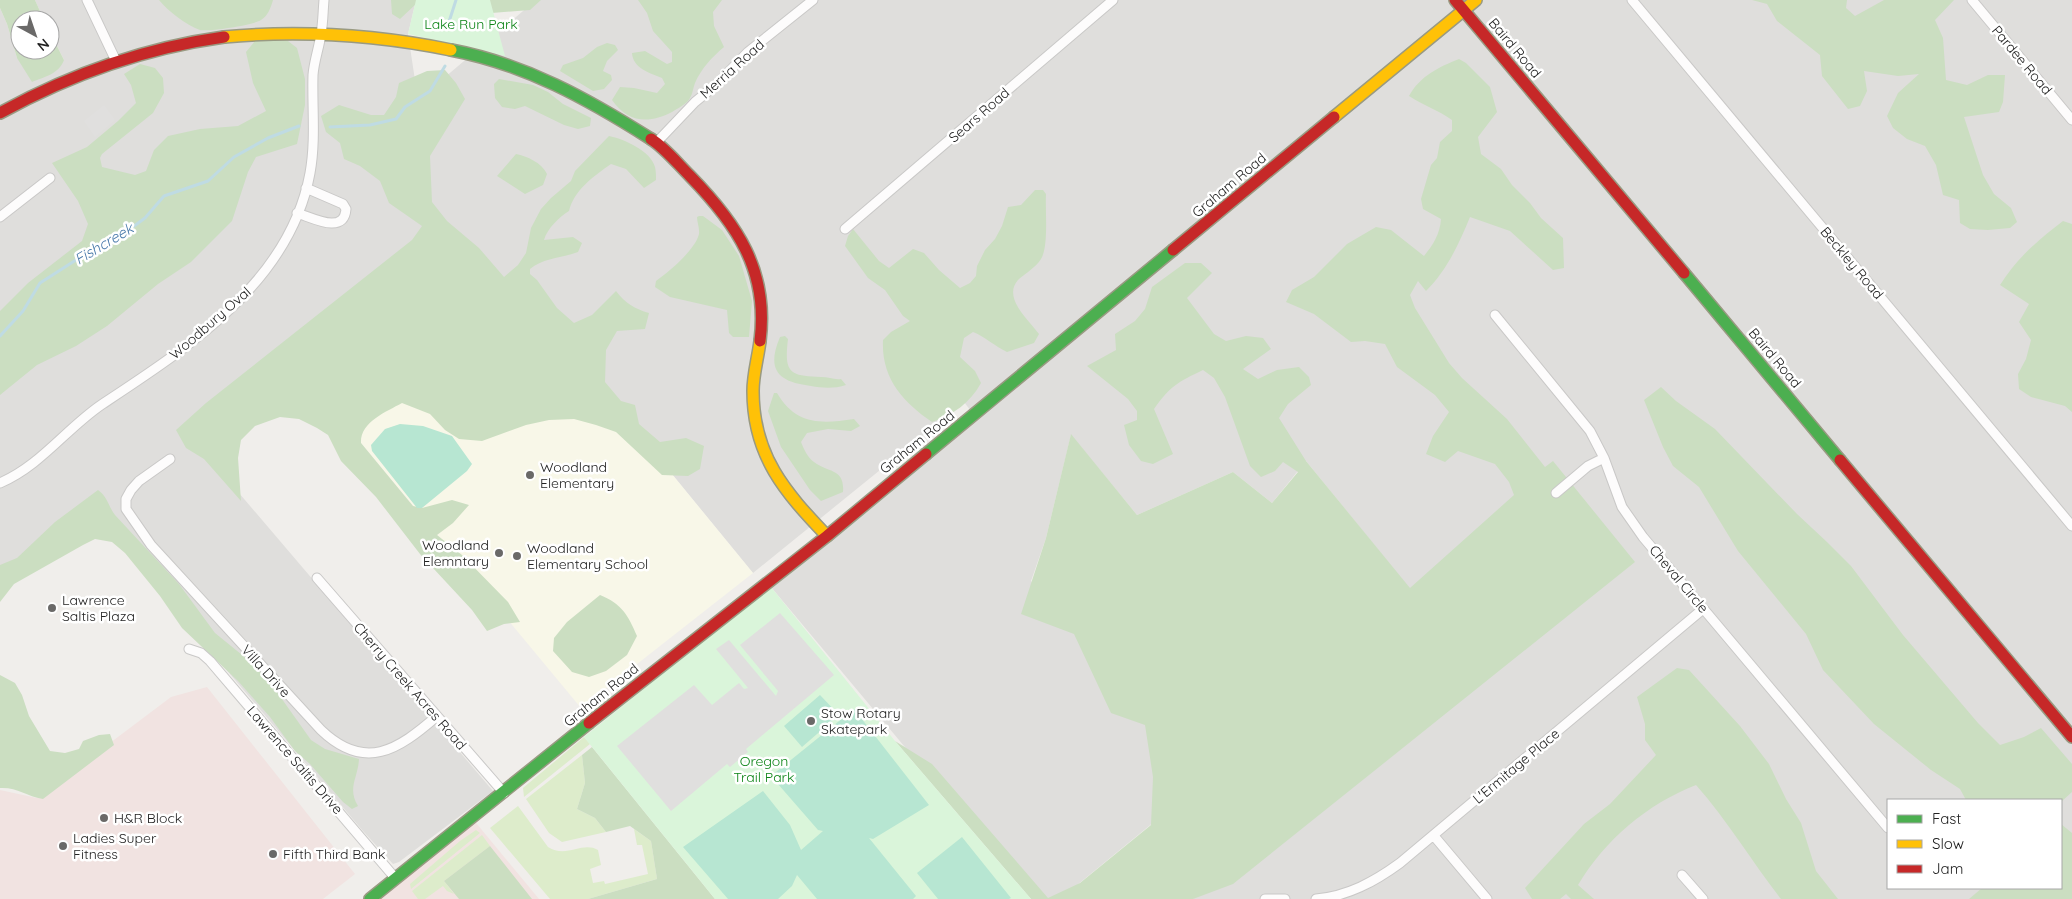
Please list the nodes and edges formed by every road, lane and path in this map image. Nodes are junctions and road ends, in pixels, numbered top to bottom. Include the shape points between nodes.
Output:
1 (87, 0) edge
2 (324, 0) edge
3 (813, 0) edge
4 (1113, 0) edge
5 (1455, 0) edge
6 (1476, 0) edge
7 (1632, 0) edge
8 (1972, 0) edge
9 (1464, 10) junction
10 (321, 34) junction
11 (116, 61) junction
12 (0, 113) edge
13 (2072, 120) edge
14 (656, 143) junction
15 (50, 178) dead end
16 (306, 188) junction
17 (297, 213) junction
18 (0, 218) edge
19 (845, 229) dead end
20 (1495, 315) dead end
21 (1604, 458) junction
22 (170, 459) dead end
23 (0, 483) edge
24 (1556, 493) dead end
25 (2072, 526) edge
26 (827, 536) junction
27 (317, 578) dead end
28 (1703, 609) junction
29 (188, 649) dead end
30 (437, 716) junction
31 (2072, 736) edge
32 (504, 793) junction
33 (1887, 827) edge
34 (1434, 836) junction
35 (1682, 875) dead end
36 (396, 879) junction
37 (1337, 897) edge
38 (370, 899) edge
39 (1265, 899) edge
40 (1284, 899) edge
41 (1316, 899) edge
42 (1487, 899) edge
43 (1703, 899) edge

1 - 11 street
2 - 10 street, Woodbury Oval
3 - 14 street, Merria Road via 748,52
4 - 19 street, Sears Road
5 - 9 street, Baird Road
6 - 9 street, Graham Road
7 - 25 street, Beckley Road
8 - 13 street, Pardee Road
9 - 26 street, Graham Road
9 - 31 street, Baird Road
10 - 11 street via 257,34 221,38
10 - 14 street via 424,45 506,64 595,104
10 - 16 street, Woodbury Oval via 314,64 313,148
11 - 12 street via 52,86
14 - 26 street via 716,204 744,243 754,266 760,302 761,330 754,392 765,457 784,486
15 - 18 street
16 - 17 street, Woodbury Oval
16 - 17 street via 343,204 346,216 334,225
17 - 23 street, Woodbury Oval via 269,267 235,305 157,368 86,416 44,456
20 - 21 street, Cheval Circle via 1590,431
21 - 24 street via 1588,466
21 - 28 street, Cheval Circle via 1613,487 1628,517
22 - 30 street, Villa Drive via 131,490 126,499 126,509 151,545 301,711 335,742 363,752 386,750 404,743
26 - 32 street, Graham Road
27 - 30 street, Cherry Creek Acres Road
28 - 33 street, Cheval Circle
28 - 34 street, L'Ermitage Place
29 - 36 street, Lawrence Saltis Drive via 201,653 210,661
30 - 32 street, Cherry Creek Acres Road
32 - 36 street, Graham Road
34 - 37 street, L'Ermitage Place via 1381,877
34 - 42 street
35 - 43 street
36 - 38 street, Graham Road
37 - 41 street, L'Ermitage Place
39 - 40 street

